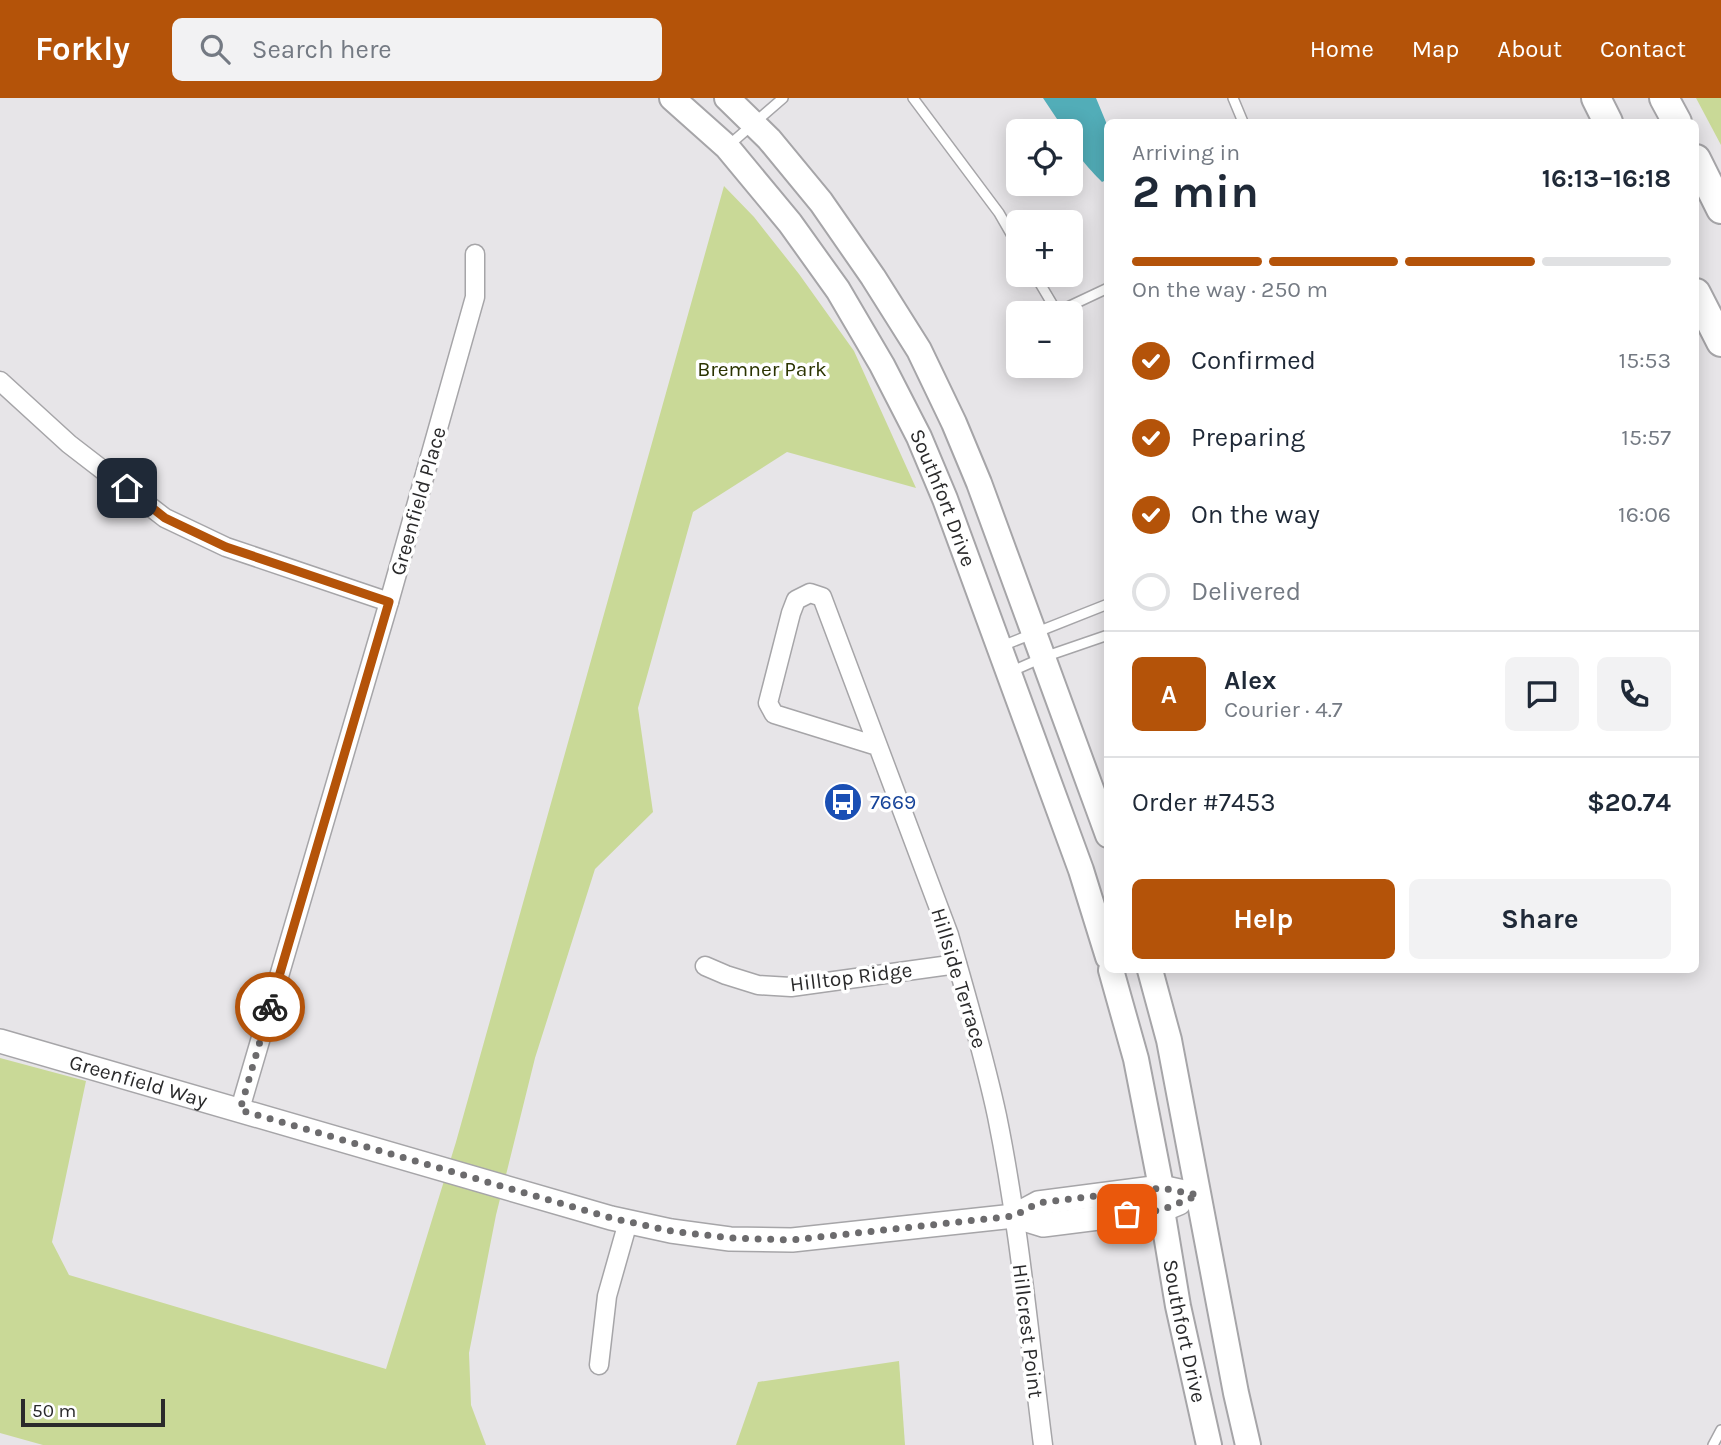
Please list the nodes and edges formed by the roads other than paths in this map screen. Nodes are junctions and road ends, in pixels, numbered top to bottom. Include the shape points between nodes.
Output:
1 (672, 98) edge
2 (727, 98) edge
3 (783, 98) edge
4 (913, 98) edge
5 (1233, 98) edge
6 (1596, 98) edge
7 (1664, 98) edge
8 (1242, 119) edge
9 (1606, 119) edge
10 (1675, 119) edge
11 (754, 122) junction
12 (727, 147) junction
13 (1699, 165) edge
14 (1721, 209) edge
15 (1006, 225) edge
16 (475, 254) dead end
17 (1042, 287) edge
18 (1104, 291) edge
19 (1699, 299) edge
20 (1721, 342) edge
21 (0, 382) edge
22 (389, 602) junction
23 (1104, 606) edge
24 (1034, 632) junction
25 (1104, 636) edge
26 (999, 648) junction
27 (1044, 656) junction
28 (1008, 673) junction
29 (877, 746) junction
30 (1104, 824) edge
31 (1104, 944) edge
32 (957, 964) junction
33 (705, 966) dead end
34 (1112, 973) edge
35 (1151, 973) edge
36 (0, 1041) edge
37 (240, 1110) junction
38 (1198, 1195) junction
39 (1162, 1199) junction
40 (1014, 1216) junction
41 (628, 1222) junction
42 (599, 1365) dead end
43 (1721, 1430) edge
44 (1043, 1445) edge
45 (1209, 1445) edge
46 (1248, 1445) edge
47 (1713, 1445) edge

1 - 12 main road, Southfort Drive
2 - 11 main road, Southfort Drive
3 - 11 lane
4 - 15 lane
5 - 8 lane
6 - 9 main road
7 - 10 main road
11 - 12 lane
11 - 24 main road, Southfort Drive via 821,202 919,350 979,483
12 - 26 main road, Southfort Drive via 838,290 882,365 946,499
13 - 14 main road
16 - 22 street, Greenfield Place via 475,298
17 - 18 lane via 1057,312
19 - 20 main road
21 - 22 street via 69,444 165,518 226,547
22 - 37 street, Greenfield Place
23 - 24 lane
24 - 26 lane
24 - 27 main road, Southfort Drive
25 - 27 lane
26 - 28 main road, Southfort Drive
27 - 28 lane
27 - 30 main road, Southfort Drive
28 - 31 main road, Southfort Drive
29 - 29 street, Hillside Terrace via 774,714 768,703 791,613 796,600 810,593 822,597
29 - 32 street, Hillside Terrace
32 - 33 street, Hilltop Ridge via 792,987 758,985
32 - 40 street, Hillside Terrace via 997,1116
34 - 39 main road, Southfort Drive via 1136,1059
35 - 38 main road, Southfort Drive via 1169,1040
36 - 37 street, Greenfield Way
37 - 41 street, Greenfield Way
38 - 39 street, Greenfield Way
38 - 46 main road, Southfort Drive
39 - 40 street, Greenfield Way via 1038,1203
39 - 45 main road, Southfort Drive via 1178,1306
40 - 41 street, Greenfield Way via 792,1240 730,1238
40 - 44 street, Hillcrest Point
41 - 42 street via 607,1296
43 - 47 lane

